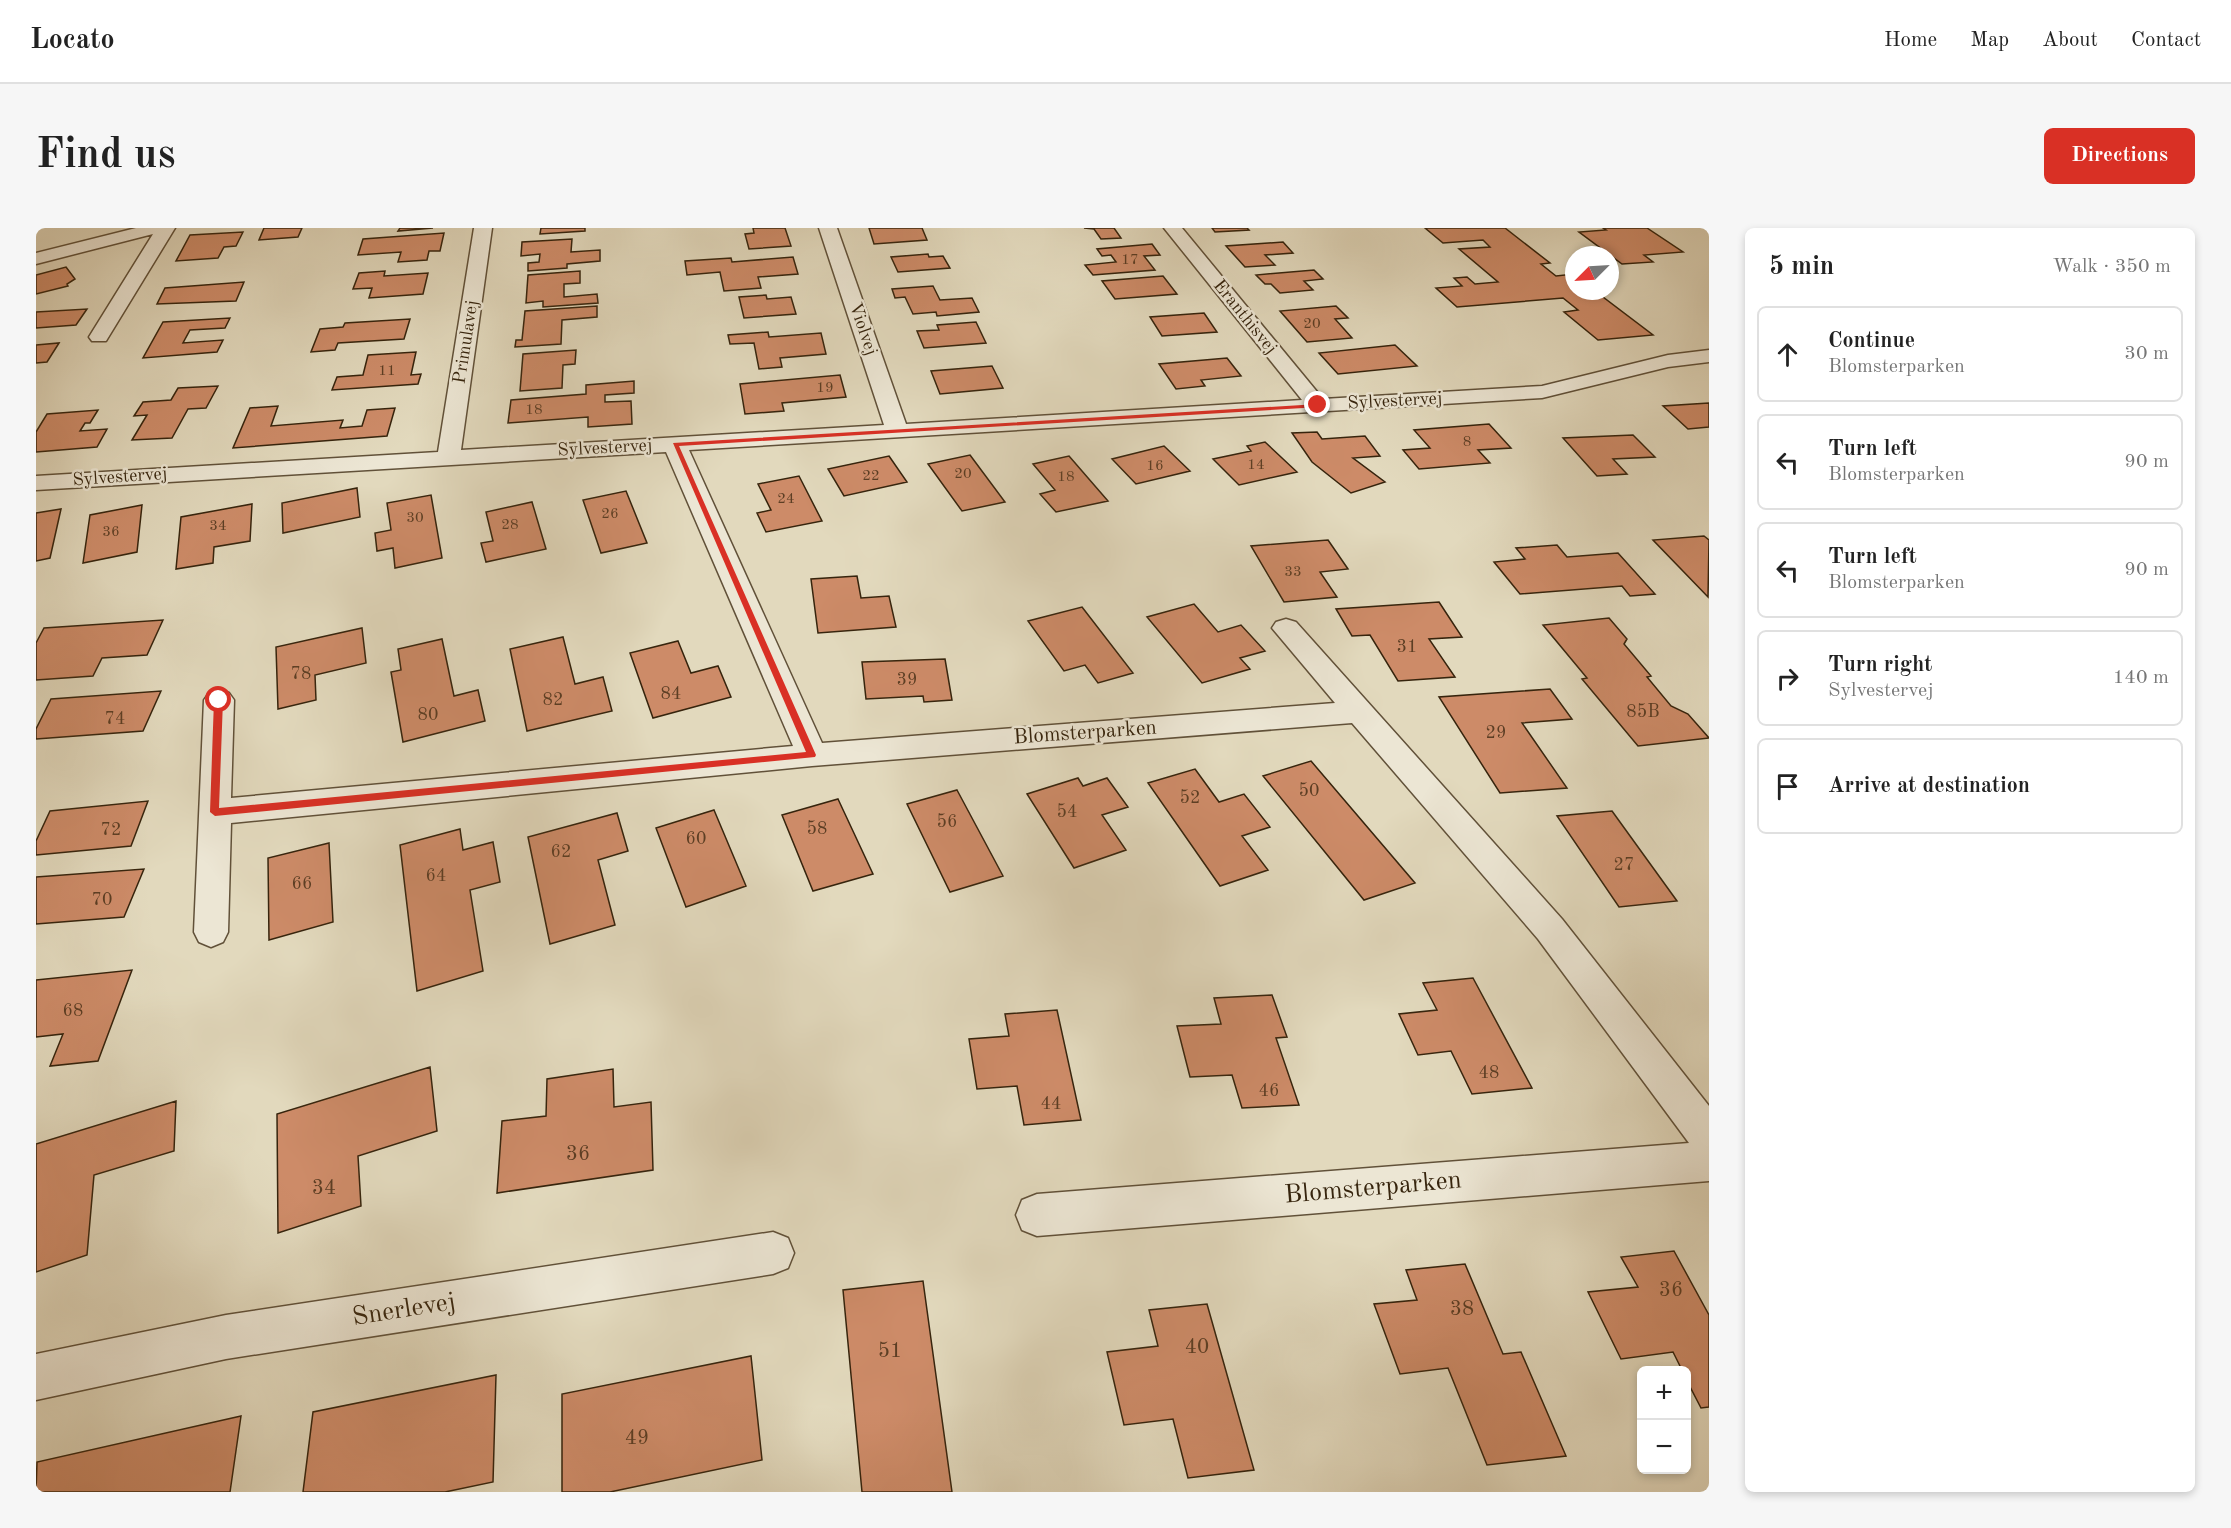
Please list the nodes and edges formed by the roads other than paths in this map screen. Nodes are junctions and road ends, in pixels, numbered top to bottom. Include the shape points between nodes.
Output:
1 (157, 228) edge
2 (166, 228) edge
3 (483, 228) edge
4 (828, 228) edge
5 (1173, 228) edge
6 (36, 259) edge
7 (99, 337) dead end
8 (1709, 356) edge
9 (1318, 405) junction
10 (897, 430) junction
11 (675, 445) junction
12 (449, 457) junction
13 (36, 483) edge
14 (1286, 628) dead end
15 (219, 700) dead end
16 (1359, 712) junction
17 (812, 755) junction
18 (215, 812) junction
19 (211, 932) dead end
20 (1709, 1137) edge
21 (1709, 1161) edge
22 (1037, 1215) dead end
23 (773, 1253) dead end
24 (36, 1377) edge

1 - 6 street
2 - 7 street
3 - 12 street, Primulavej
4 - 10 street, Violvej
5 - 9 street, Eranthisvej
8 - 9 street, Sylvestervej via 1668,361 1542,392
9 - 10 street, Sylvestervej
10 - 11 street, Sylvestervej
11 - 12 street, Sylvestervej
11 - 17 street
12 - 13 street, Sylvestervej
14 - 16 street
15 - 18 street
16 - 17 street, Blomsterparken
16 - 20 street via 1550,929
17 - 18 street, Blomsterparken
18 - 19 street
21 - 22 street, Blomsterparken
23 - 24 street, Snerlevej via 226,1337

